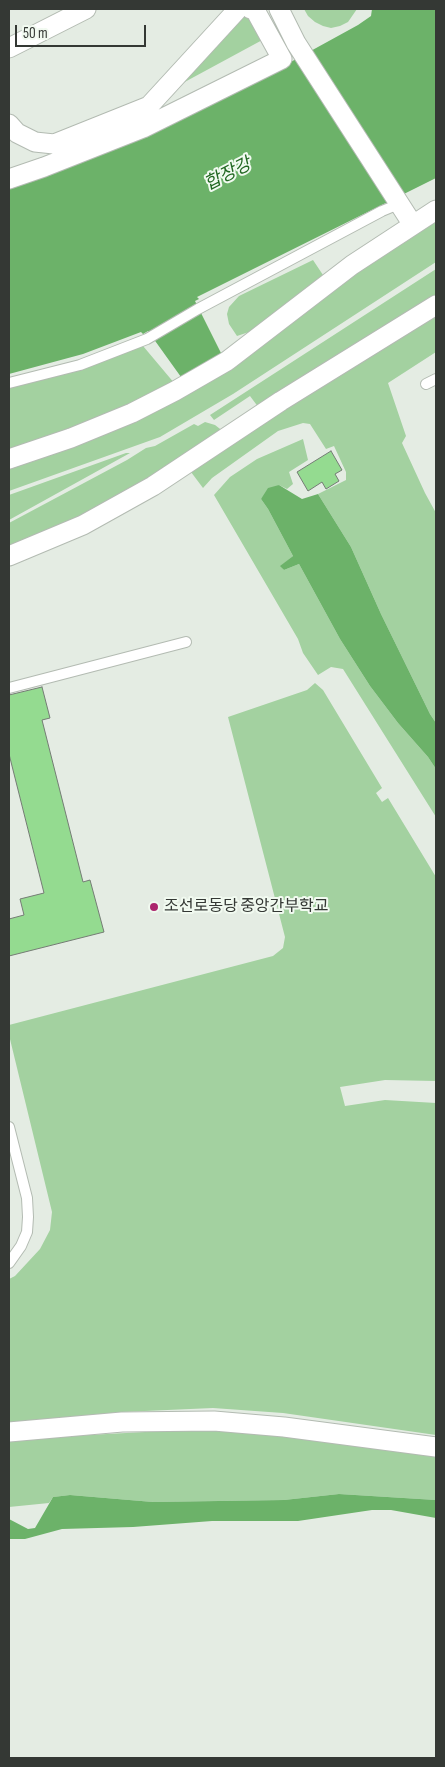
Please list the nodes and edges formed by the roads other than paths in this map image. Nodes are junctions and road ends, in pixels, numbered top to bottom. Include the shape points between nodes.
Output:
1 (86, 9) edge
2 (238, 9) edge
3 (251, 9) edge
4 (279, 9) edge
5 (9, 48) edge
6 (149, 106) junction
7 (9, 124) edge
8 (143, 128) junction
9 (54, 144) junction
10 (80, 153) junction
11 (9, 179) edge
12 (398, 203) junction
13 (436, 210) edge
14 (413, 225) junction
15 (436, 305) edge
16 (436, 379) edge
17 (9, 383) edge
18 (426, 384) dead end
19 (9, 458) edge
20 (9, 556) edge
21 (186, 642) dead end
22 (9, 688) edge
23 (9, 1127) edge
24 (9, 1263) edge
25 (9, 1432) edge
26 (436, 1447) edge

1 - 5 street
2 - 6 street
3 - 8 street via 255,10 282,59
4 - 12 street via 296,43
6 - 8 street
6 - 9 street
7 - 9 street via 17,133 35,142
8 - 10 street
9 - 10 street
10 - 11 street
12 - 14 street
12 - 17 lane via 147,339 80,365
13 - 14 street
14 - 19 street via 352,266 227,361 175,392 71,438
15 - 20 street via 153,486 83,525
16 - 18 lane
21 - 22 lane
23 - 24 lane via 28,1217 21,1246
25 - 26 street via 122,1422 214,1421

